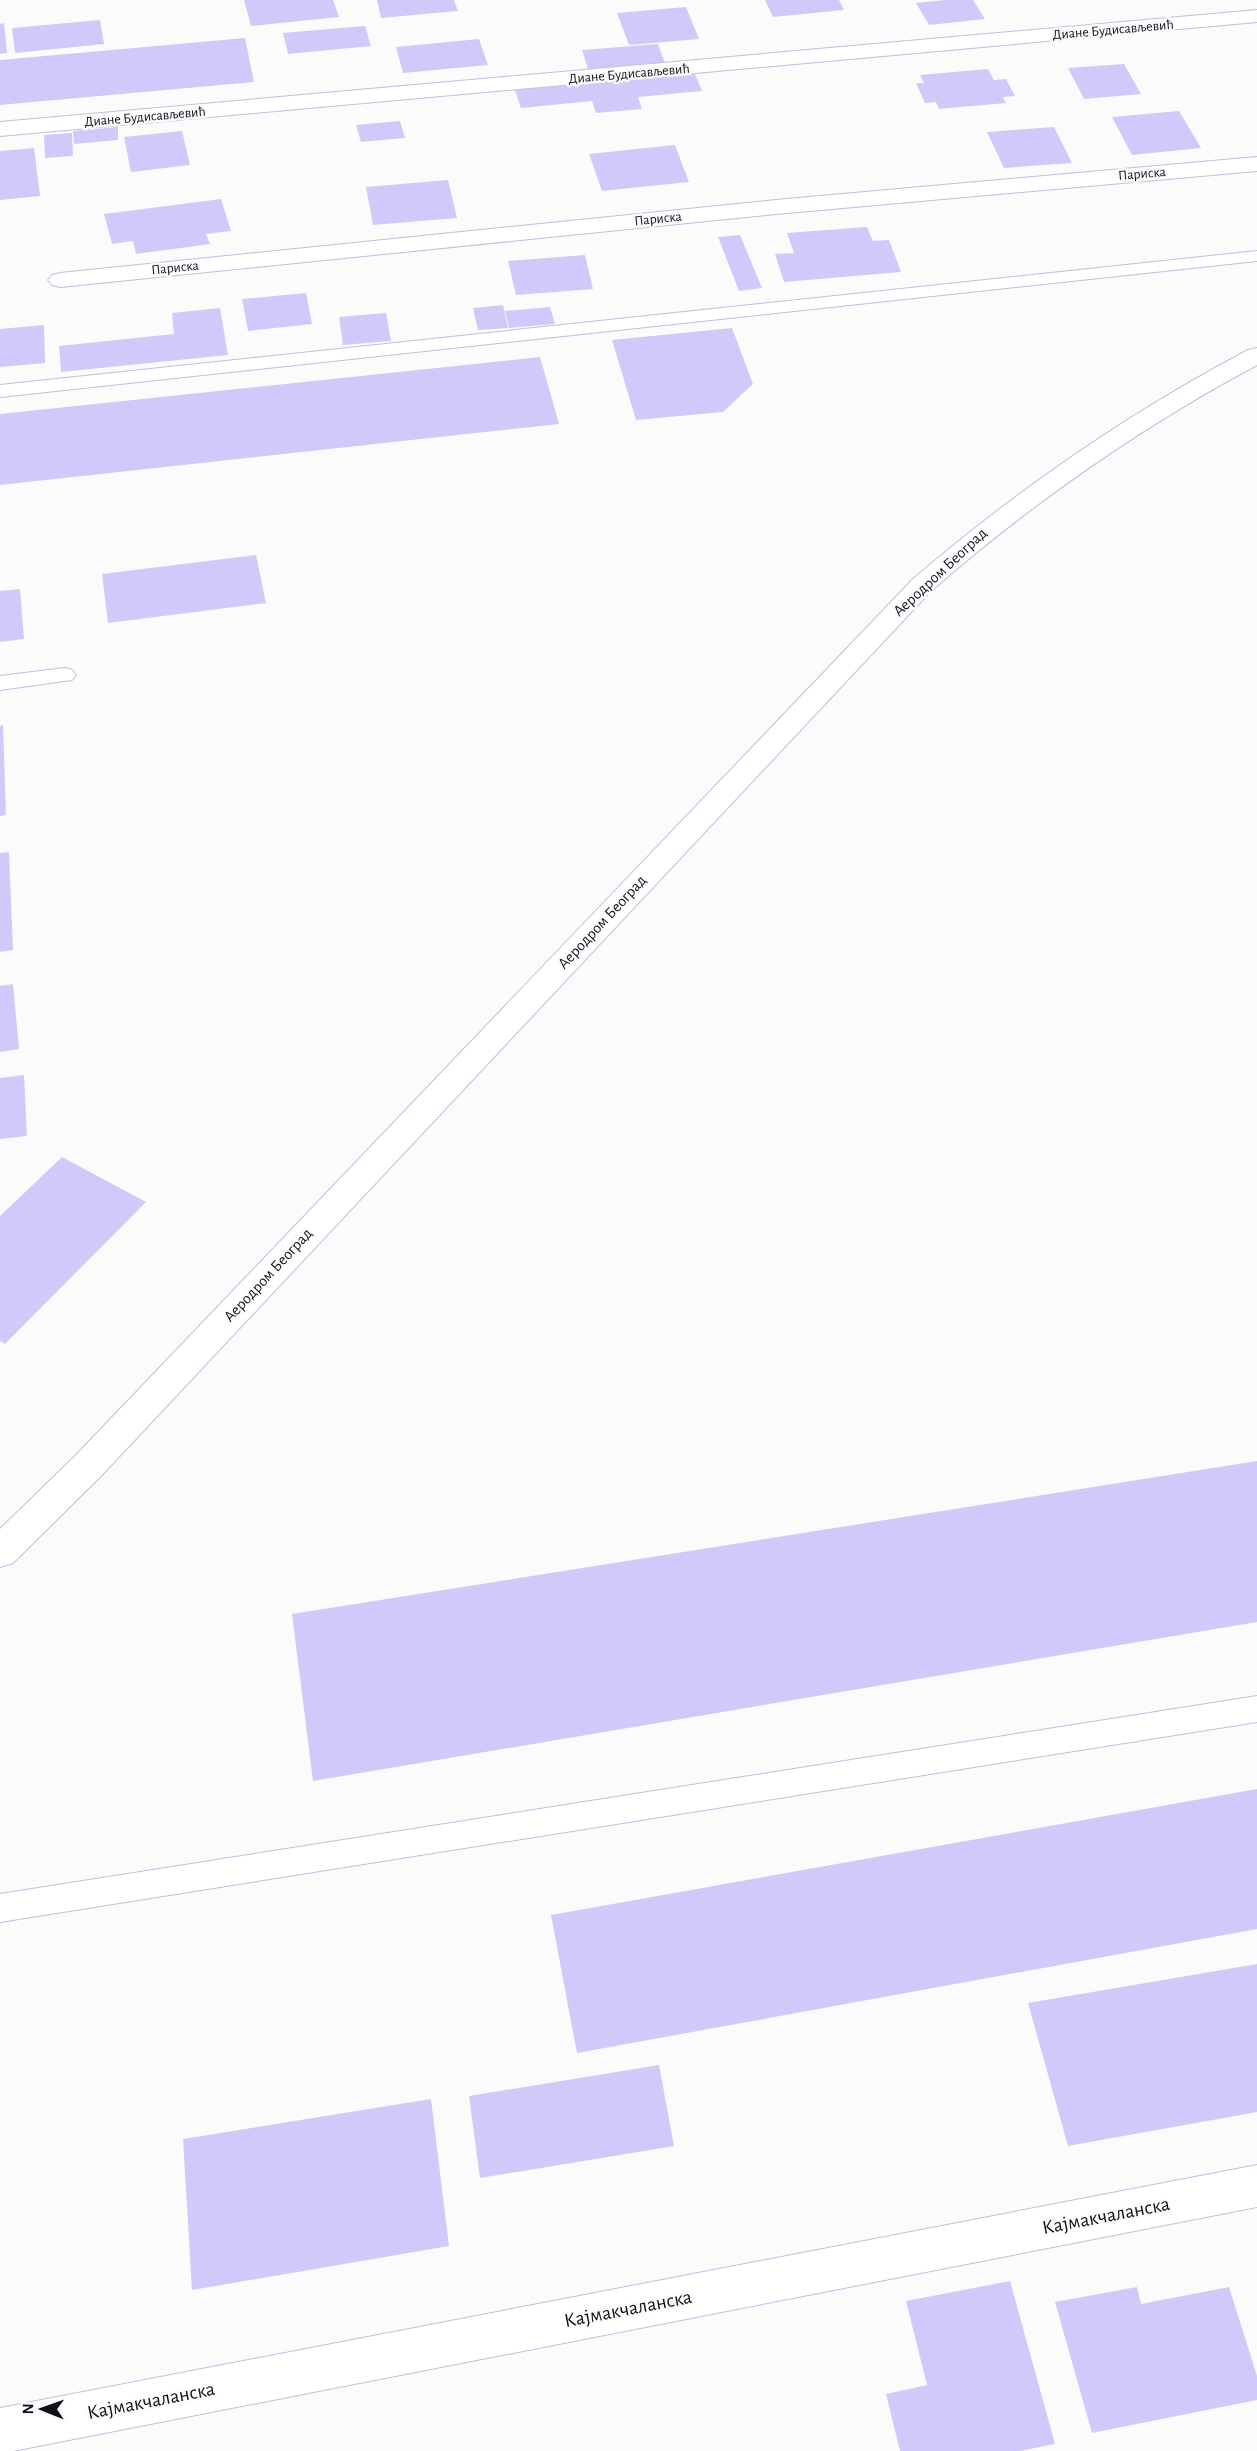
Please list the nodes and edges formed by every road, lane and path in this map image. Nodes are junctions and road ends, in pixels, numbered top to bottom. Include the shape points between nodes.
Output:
1 (1257, 16) edge
2 (0, 129) edge
3 (1257, 164) edge
4 (1257, 256) edge
5 (60, 280) dead end
6 (1257, 355) edge
7 (0, 391) edge
8 (65, 675) dead end
9 (0, 683) edge
10 (0, 1552) edge
11 (1257, 1709) edge
12 (0, 1908) edge
13 (1257, 2186) edge
14 (0, 2431) edge

1 - 2 street, Диане Будисављевић
3 - 5 street, Париска via 776,207
4 - 7 lane
6 - 10 street, Аеродром Београд via 1162,406 1056,476 979,534 922,585 105,1448
8 - 9 lane
11 - 12 lane
13 - 14 street, Кајмакчаланска

